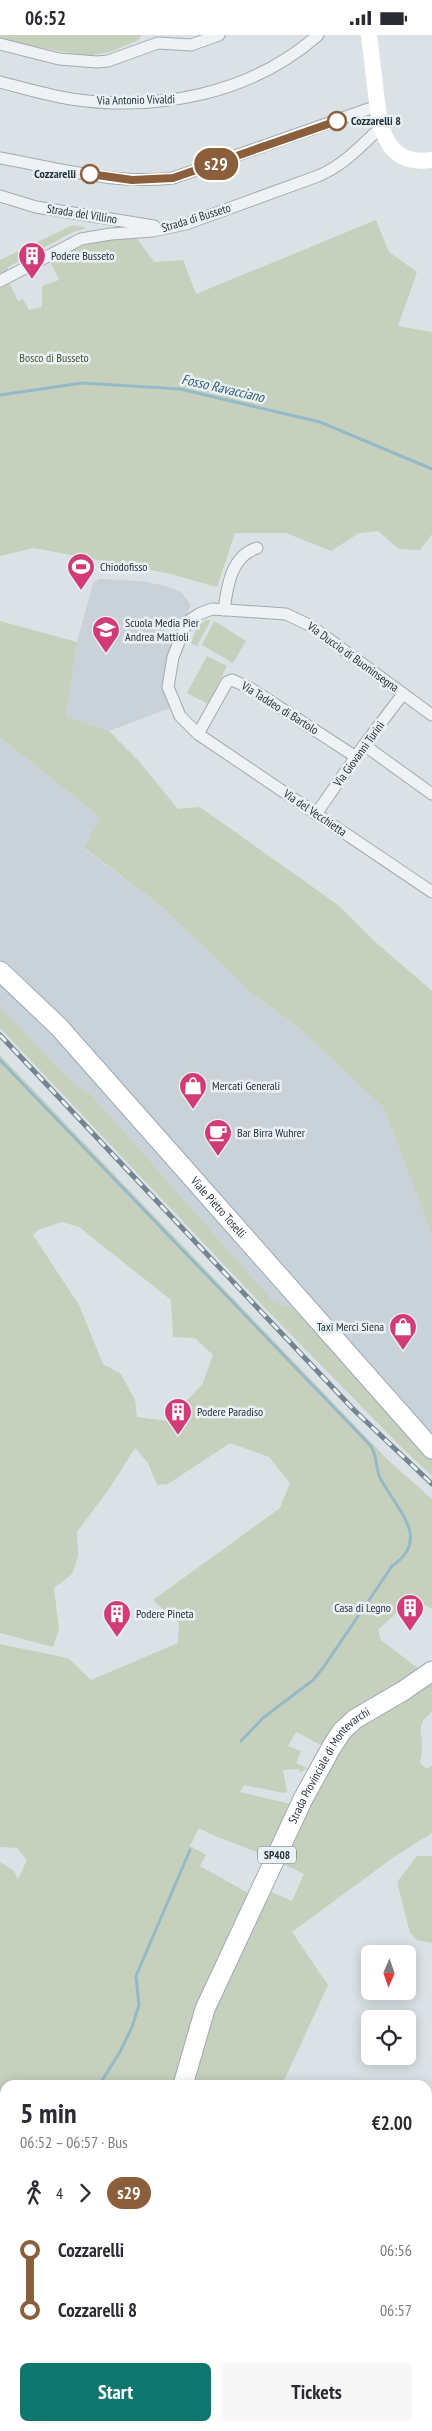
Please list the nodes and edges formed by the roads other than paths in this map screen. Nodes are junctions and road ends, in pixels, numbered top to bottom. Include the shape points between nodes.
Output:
1 (219, 35) edge
2 (318, 35) edge
3 (369, 35) edge
4 (0, 44) edge
5 (0, 82) edge
6 (377, 106) junction
7 (381, 127) junction
8 (0, 158) edge
9 (432, 160) edge
10 (0, 196) edge
11 (165, 227) junction
12 (0, 281) edge
13 (257, 548) dead end
14 (224, 610) junction
15 (404, 694) junction
16 (432, 715) edge
17 (198, 734) junction
18 (364, 745) junction
19 (356, 757) junction
20 (432, 794) edge
21 (316, 814) junction
22 (432, 892) edge
23 (0, 971) edge
24 (432, 1449) edge
25 (432, 1671) edge
26 (185, 2080) edge

1 - 4 street via 184,46 158,43 97,62 59,59
2 - 5 street, Via Antonio Vivaldi via 293,55 256,76 178,99 125,103 83,100
3 - 6 street
6 - 7 street
6 - 8 street via 173,178 120,179
7 - 9 street via 387,141 398,153 411,159
7 - 11 street, Strada di Busseto via 354,155 326,173 203,218
10 - 11 street, Strada del Villino via 36,207
11 - 12 street, Strada di Busseto via 81,239
13 - 14 street via 244,555 233,570
14 - 15 street, Via Duccio di Buoninsegna via 281,613 297,618
14 - 17 street, Via Duccio di Buoninsegna via 204,611 187,622 169,674 168,687 176,708 186,724
15 - 16 street, Via Duccio di Buoninsegna
15 - 18 street, Via Giovanni Turini
17 - 19 street, Via Taddeo di Bartolo via 227,682 232,680 250,688
17 - 21 street, Via del Vecchietta
18 - 19 street, Via Giovanni Turini
18 - 20 street
19 - 21 street, Via Giovanni Turini
21 - 22 street, Via del Vecchietta
23 - 24 main road, Viale Pietro Toselli via 59,1027
25 - 26 main road, Strada Provinciale di Montevarchi / SP408 via 413,1686 355,1719 334,1742 308,1790 206,2009

